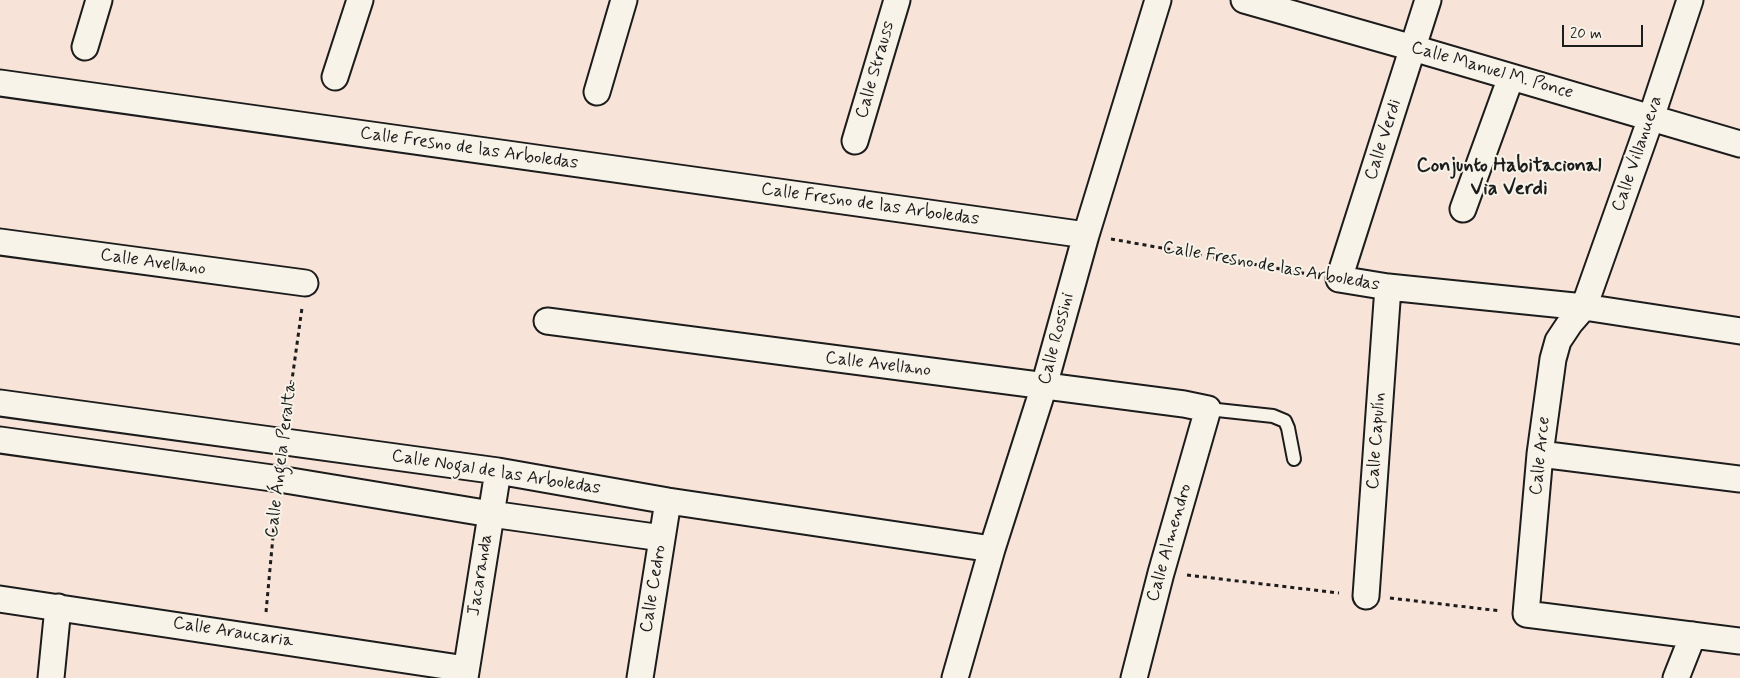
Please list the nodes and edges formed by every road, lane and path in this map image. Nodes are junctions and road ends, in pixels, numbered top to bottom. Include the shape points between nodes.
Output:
1 (98, 0) edge
2 (360, 0) edge
3 (624, 0) edge
4 (897, 0) edge
5 (1158, 0) edge
6 (1244, 0) edge
7 (1428, 0) edge
8 (1690, 0) edge
9 (84, 47) dead end
10 (1413, 48) junction
11 (335, 77) dead end
12 (1511, 77) junction
13 (0, 83) edge
14 (597, 92) dead end
15 (1651, 118) junction
16 (856, 141) dead end
17 (1740, 144) edge
18 (1463, 209) dead end
19 (1086, 235) junction
20 (0, 242) edge
21 (1339, 279) junction
22 (305, 284) joint
23 (1388, 287) junction
24 (1584, 308) junction
25 (547, 322) dead end
26 (1740, 330) edge
27 (1044, 386) junction
28 (0, 403) edge
29 (1208, 409) junction
30 (0, 440) edge
31 (283, 441) junction
32 (1540, 454) junction
33 (1294, 460) dead end
34 (498, 471) junction
35 (278, 479) junction
36 (1740, 479) edge
37 (668, 501) junction
38 (491, 514) junction
39 (662, 538) junction
40 (992, 550) junction
41 (1366, 596) dead end
42 (0, 599) edge
43 (58, 607) junction
44 (1693, 635) junction
45 (264, 638) junction
46 (1740, 641) edge
47 (465, 674) edge
48 (52, 678) edge
49 (640, 678) edge
50 (955, 678) edge
51 (1134, 678) edge
52 (1676, 678) edge

1 - 9 street
2 - 11 street
3 - 14 street
4 - 16 street, Calle Strauss
5 - 19 street, Calle Rossini
6 - 10 street, Calle Manuel M. Ponce
7 - 10 street, Calle Verdi
8 - 15 street, Calle Villanueva
10 - 12 street, Calle Manuel M. Ponce
10 - 21 street, Calle Verdi
12 - 15 street, Calle Manuel M. Ponce
12 - 18 street
13 - 19 street, Calle Fresno de las Arboledas
15 - 17 street, Calle Manuel M. Ponce
15 - 24 street, Calle Villanueva
19 - 21 path, Calle Fresno de las Arboledas
19 - 27 street, Calle Rossini
20 - 22 street, Calle Avellano
21 - 23 street, Calle Fresno de las Arboledas
22 - 31 path, Calle Ángela Peralta
23 - 24 street, Calle Fresno de las Arboledas
23 - 41 street, Calle Capulín
24 - 26 street, Calle Fresno de las Arboledas
24 - 32 street, Calle Arce via 1558,341 1552,359
25 - 27 street, Calle Avellano
27 - 29 street, Calle Avellano
27 - 40 street, Calle Rossini
28 - 31 street, Calle Nogal de las Arboledas
29 - 33 lane via 1273,416 1285,421
29 - 51 street, Calle Almendro
30 - 35 street
31 - 34 street, Calle Nogal de las Arboledas
32 - 36 street
32 - 44 street, Calle Arce via 1526,614
34 - 37 street, Calle Nogal de las Arboledas
34 - 38 street, Jacaranda
35 - 38 street
35 - 45 path, Calle Ángela Peralta
37 - 39 street, Calle Cedro
37 - 40 street, Calle Nogal de las Arboledas
38 - 39 street
38 - 47 street, Jacaranda
39 - 49 street, Calle Cedro
40 - 50 street, Calle Rossini
42 - 43 street, Calle Araucaria
43 - 45 street, Calle Araucaria
43 - 48 street
44 - 46 street
44 - 52 street
45 - 47 street, Calle Araucaria

